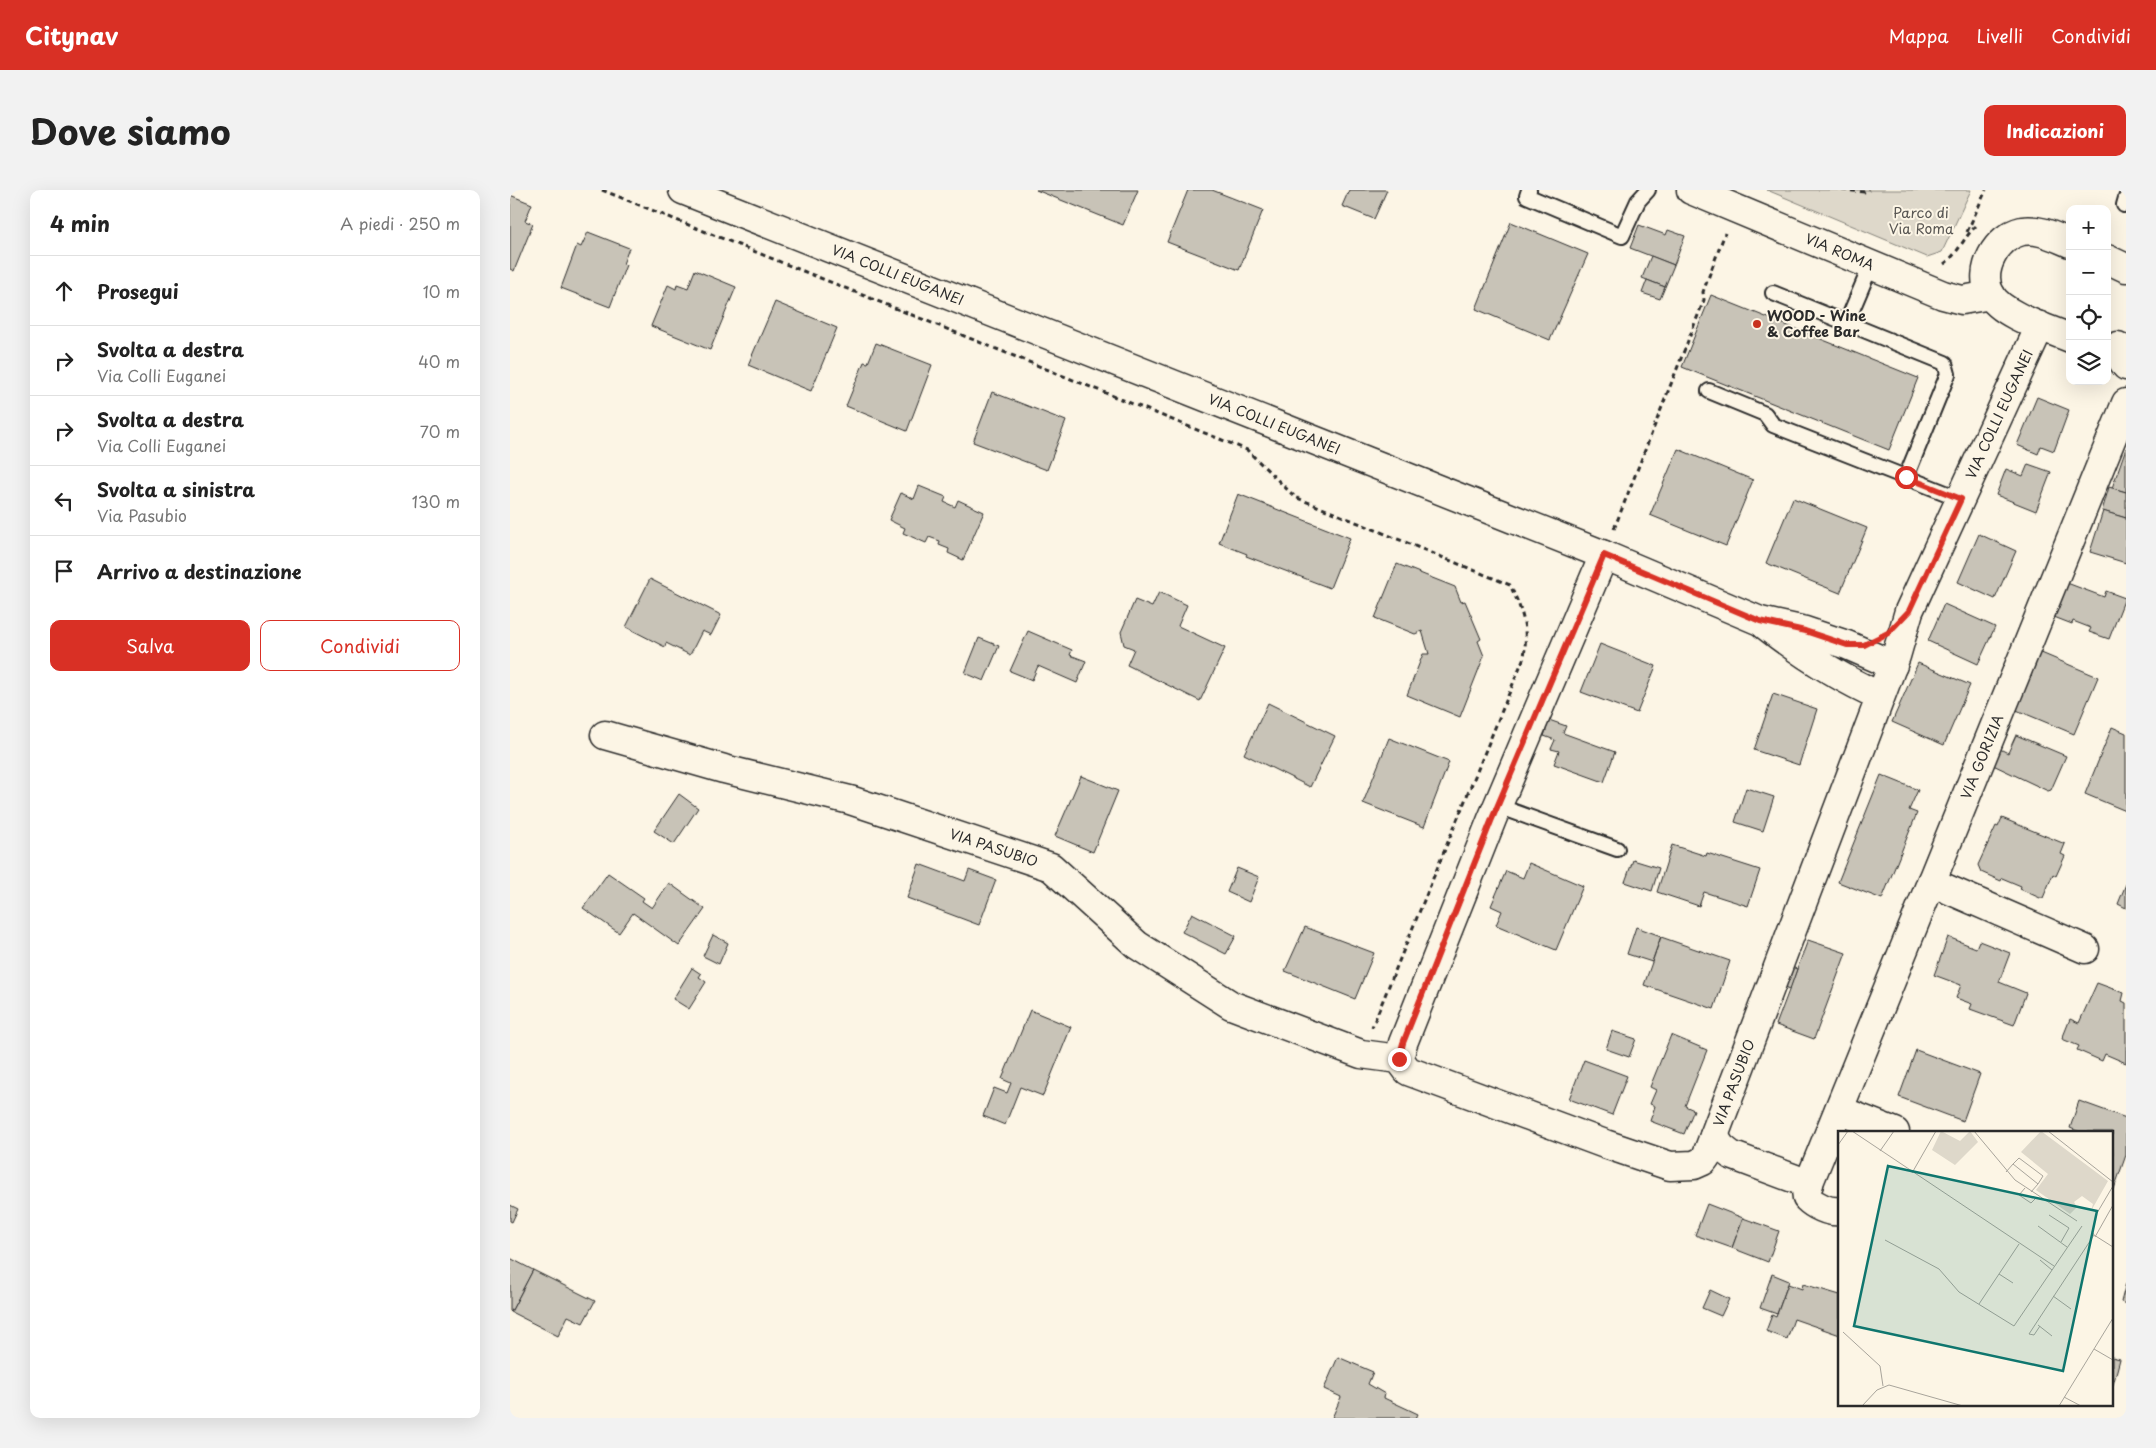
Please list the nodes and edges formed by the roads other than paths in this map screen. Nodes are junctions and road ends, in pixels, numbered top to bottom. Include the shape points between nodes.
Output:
1 (1529, 190) edge
2 (1648, 190) edge
3 (1692, 190) edge
4 (697, 193) edge
5 (2066, 242) edge
6 (2111, 261) edge
7 (1871, 265) junction
8 (2126, 268) edge
9 (1774, 293) dead end
10 (1991, 295) junction
11 (1846, 324) junction
12 (2036, 334) junction
13 (2066, 338) edge
14 (1709, 391) dead end
15 (2126, 403) edge
16 (1906, 477) junction
17 (1961, 499) junction
18 (1604, 555) junction
19 (1909, 611) junction
20 (1760, 621) junction
21 (1847, 645) junction
22 (1893, 665) junction
23 (1880, 696) junction
24 (605, 735) dead end
25 (1498, 806) junction
26 (1617, 848) dead end
27 (1931, 882) junction
28 (2085, 949) dead end
29 (1399, 1059) junction
30 (1839, 1110) junction
31 (1885, 1130) edge
32 (1714, 1136) junction
33 (1809, 1184) junction
34 (1838, 1212) edge

1 - 2 lane via 1527,196 1622,236 1638,201
3 - 7 street, VIA ROMA
4 - 18 street, VIA COLLI EUGANEI
5 - 10 street via 2036,231 2010,236 1991,256 1986,281
6 - 8 street
7 - 10 street, VIA ROMA via 1962,300
7 - 11 lane
9 - 11 lane
10 - 12 street
11 - 16 lane via 1946,363 1948,374
12 - 13 street
12 - 17 street, VIA COLLI EUGANEI
14 - 16 lane via 1765,414 1773,425
15 - 27 street, VIA GORIZIA
16 - 17 lane
17 - 19 street, VIA COLLI EUGANEI
18 - 20 street, VIA COLLI EUGANEI
18 - 25 street
19 - 21 street, VIA COLLI EUGANEI via 1876,641
19 - 22 street, VIA COLLI EUGANEI
20 - 21 street, VIA COLLI EUGANEI
20 - 23 street via 1797,650 1846,681
21 - 22 street, VIA COLLI EUGANEI
22 - 23 street, VIA COLLI EUGANEI
23 - 32 street, VIA PASUBIO
24 - 29 street, VIA PASUBIO via 850,800 1051,867 1137,945 1231,1005 1361,1054
25 - 26 lane
25 - 29 street via 1406,1034
27 - 28 street
27 - 30 street, VIA GORIZIA
29 - 32 street, VIA PASUBIO via 1408,1071 1670,1166 1704,1162
30 - 31 street
30 - 33 street, VIA GORIZIA
32 - 33 street via 1731,1155
33 - 34 street via 1807,1198 1813,1204

